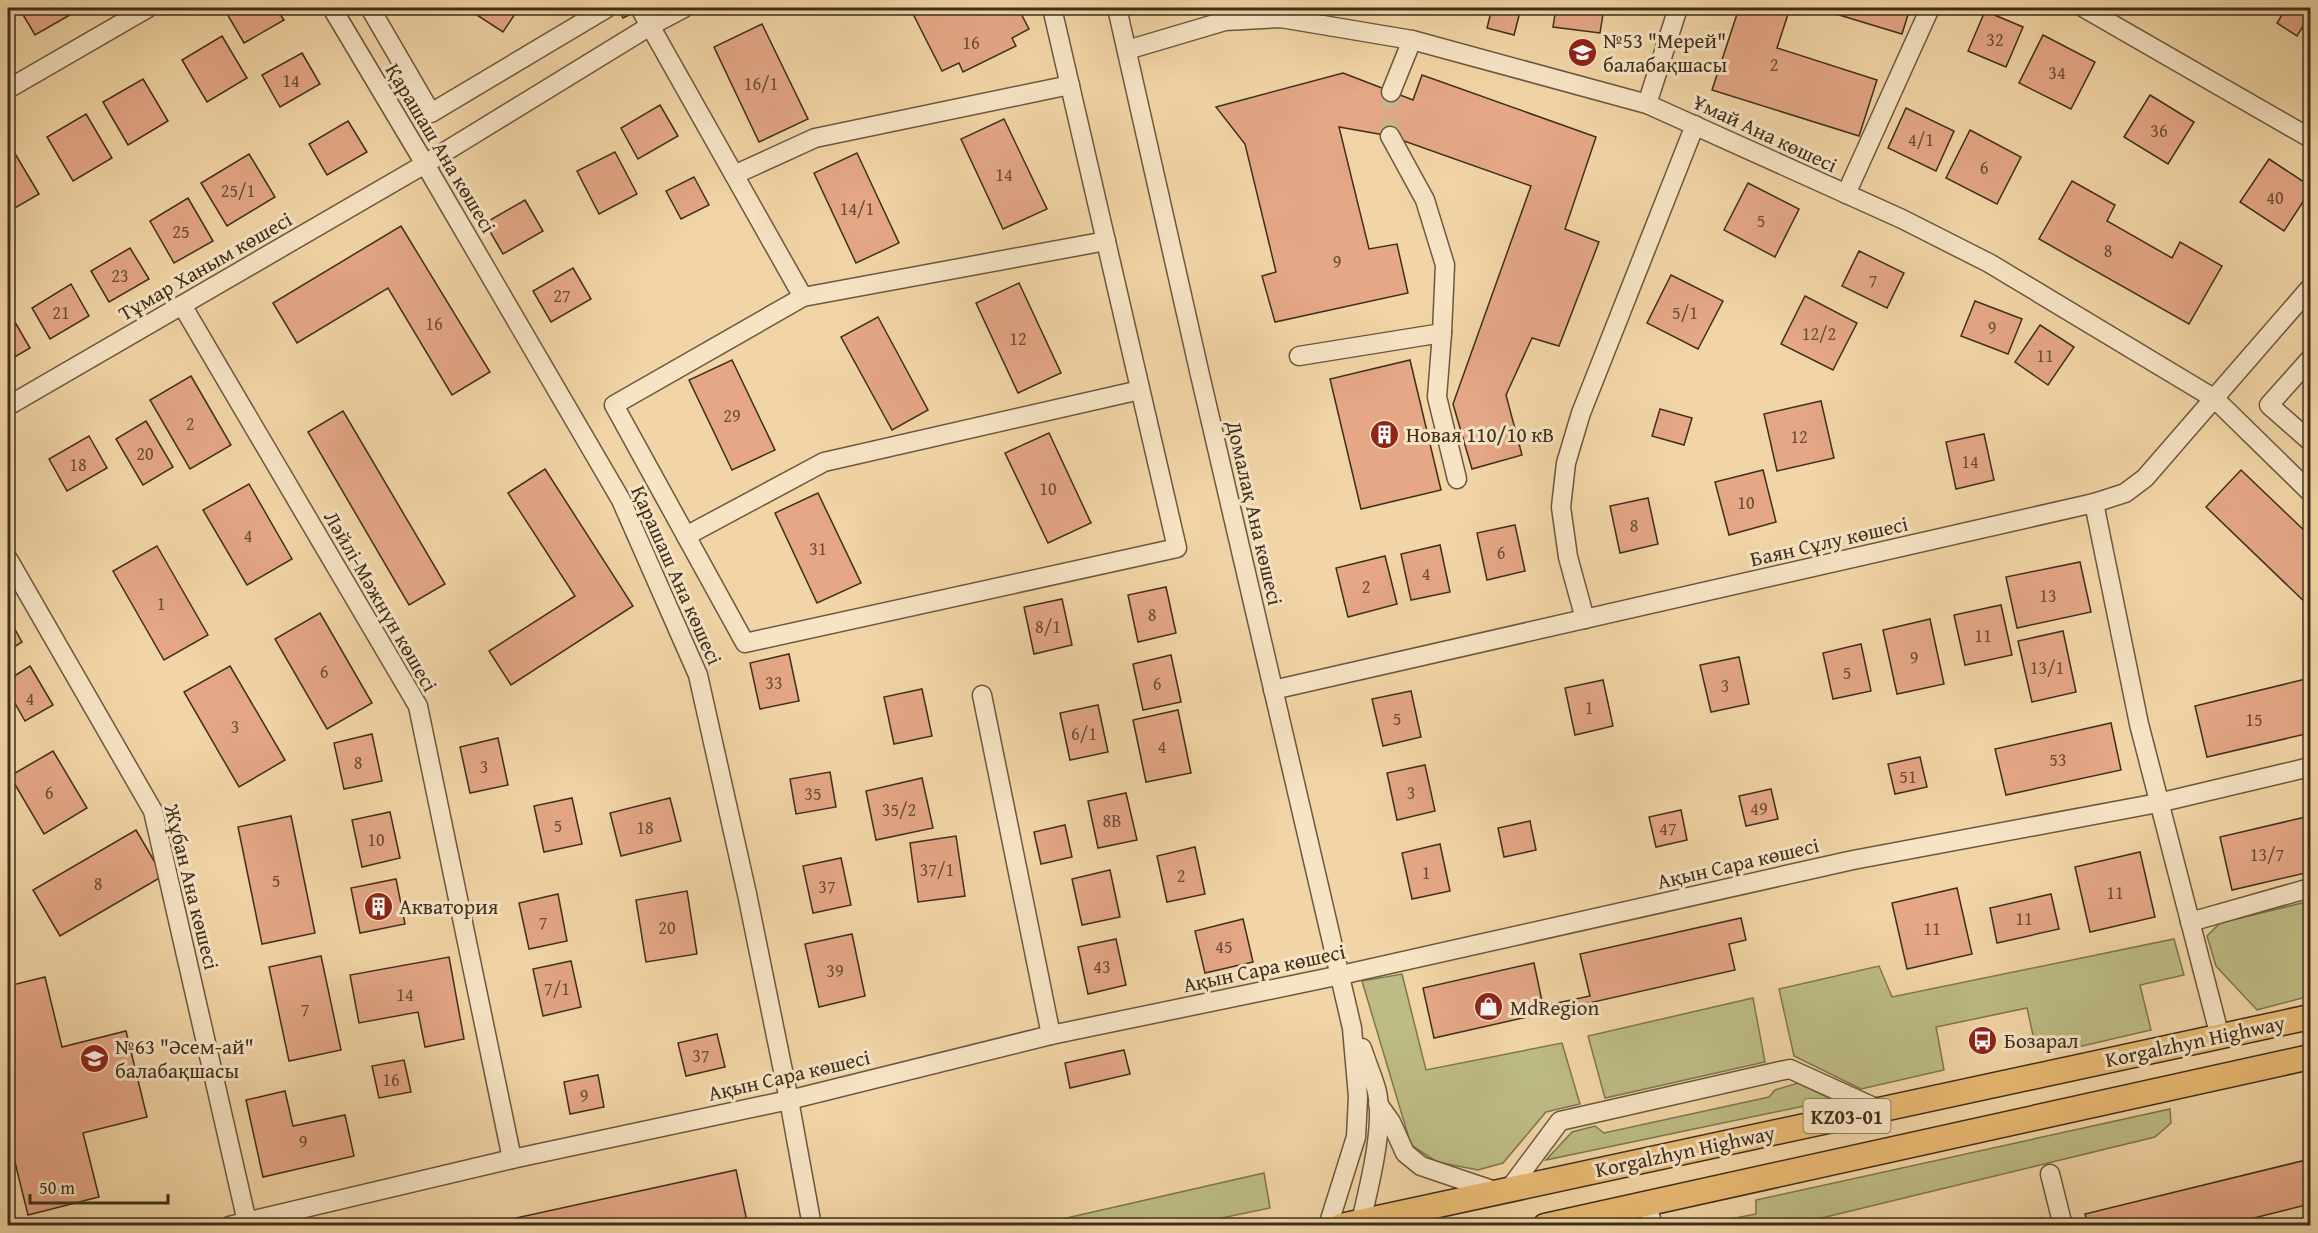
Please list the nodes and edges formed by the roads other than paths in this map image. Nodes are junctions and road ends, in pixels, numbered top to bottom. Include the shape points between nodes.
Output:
1 (148, 8) edge
2 (332, 8) edge
3 (370, 8) edge
4 (607, 8) edge
5 (640, 8) edge
6 (684, 8) edge
7 (1052, 8) edge
8 (1117, 8) edge
9 (1678, 8) edge
10 (1930, 8) edge
11 (2084, 8) edge
12 (650, 26) junction
13 (1412, 40) junction
14 (1127, 50) junction
15 (1070, 86) junction
16 (8, 89) edge
17 (1391, 92) tunnel mouth
18 (1647, 104) junction
19 (1695, 125) junction
20 (1390, 136) tunnel mouth
21 (2310, 138) edge
22 (425, 164) junction
23 (734, 175) junction
24 (1845, 194) junction
25 (1106, 241) junction
26 (2310, 288) edge
27 (803, 297) junction
28 (182, 305) junction
29 (1442, 333) junction
30 (1299, 356) dead end
31 (2310, 359) edge
32 (1140, 390) junction
33 (2215, 399) junction
34 (8, 406) edge
35 (2310, 441) edge
36 (1457, 478) dead end
37 (2310, 492) edge
38 (2094, 503) junction
39 (686, 536) junction
40 (8, 559) edge
41 (1585, 619) junction
42 (1273, 690) junction
43 (982, 695) dead end
44 (2310, 767) edge
45 (2158, 803) junction
46 (2310, 888) edge
47 (2190, 922) junction
48 (1341, 975) junction
49 (2310, 1017) edge
50 (1352, 1028) junction
51 (1051, 1035) junction
52 (2220, 1037) junction
53 (2310, 1057) edge
54 (2229, 1075) junction
55 (789, 1100) junction
56 (1378, 1104) junction
57 (1878, 1109) junction
58 (512, 1159) junction
59 (2050, 1174) dead end
60 (1502, 1189) junction
61 (1650, 1214) edge
62 (238, 1224) edge
63 (1354, 1224) edge
64 (812, 1226) edge
65 (1328, 1226) edge
66 (1545, 1226) edge
67 (2062, 1226) edge

1 - 16 street
2 - 22 street, Қарашаш Ана көшесі
3 - 4 street via 431,113
5 - 12 street
6 - 12 street, Тұмар Ханым көшесі
7 - 15 street
8 - 14 street, Домалақ Ана көшесі
9 - 18 street
10 - 24 street
11 - 21 street
12 - 22 street, Тұмар Ханым көшесі
12 - 23 street
13 - 14 street, Ұмай Ана көшесі via 1281,18 1225,21
13 - 17 street
13 - 18 street, Ұмай Ана көшесі
14 - 42 street, Домалақ Ана көшесі
15 - 23 street via 815,138
15 - 25 street
18 - 19 street, Ұмай Ана көшесі
19 - 24 street, Ұмай Ана көшесі
19 - 41 street via 1581,413 1566,463 1561,507 1568,557
20 - 29 street via 1425,200 1445,265
22 - 28 street, Тұмар Ханым көшесі
22 - 55 street, Қарашаш Ана көшесі via 621,500 698,675
23 - 27 street
24 - 33 street, Ұмай Ана көшесі via 1989,263
25 - 27 street
25 - 32 street
26 - 33 street, Баян Сұлу көшесі
27 - 39 street via 614,405
28 - 34 street, Тұмар Ханым көшесі
28 - 58 street, Ләйлі-Мәжнүн көшесі via 418,706
29 - 30 street
29 - 36 street via 1437,397
31 - 35 street via 2269,405
32 - 39 street via 824,462
32 - 39 street via 1177,548 744,643
33 - 37 street, Ұмай Ана көшесі
33 - 38 street, Баян Сұлу көшесі via 2145,478 2125,493
38 - 41 street, Баян Сұлу көшесі
38 - 45 street
40 - 62 street, Жұбан Ана көшесі via 153,811
41 - 42 street, Баян Сұлу көшесі
42 - 48 street, Домалақ Ана көшесі
43 - 51 street
44 - 45 street, Ақын Сара көшесі
45 - 47 street
45 - 48 street, Ақын Сара көшесі via 1853,860
46 - 47 street
47 - 52 street
48 - 50 street, Домалақ Ана көшесі
48 - 51 street, Ақын Сара көшесі
49 - 52 main road, Korgalzhyn Highway / KZ03-01
50 - 56 street, Домалақ Ана көшесі via 1377,1089
50 - 65 street, Домалақ Ана көшесі via 1358,1097 1356,1137
51 - 55 street, Ақын Сара көшесі
52 - 54 main road
52 - 57 main road, Korgalzhyn Highway / KZ03-01
53 - 54 main road, Korgalzhyn Highway / KZ03-01
54 - 61 main road, Korgalzhyn Highway / KZ03-01
55 - 58 street, Ақын Сара көшесі
55 - 64 street, Қарашаш Ана көшесі
56 - 60 street via 1405,1154 1421,1166
56 - 63 street, Домалақ Ана көшесі via 1373,1162
57 - 60 main road, Korgalzhyn Highway / KZ03-01
57 - 60 street via 1790,1069 1780,1071 1560,1121
58 - 62 street, Ақын Сара көшесі
59 - 67 street
60 - 63 main road, Korgalzhyn Highway / KZ03-01
61 - 66 main road, Korgalzhyn Highway / KZ03-01

